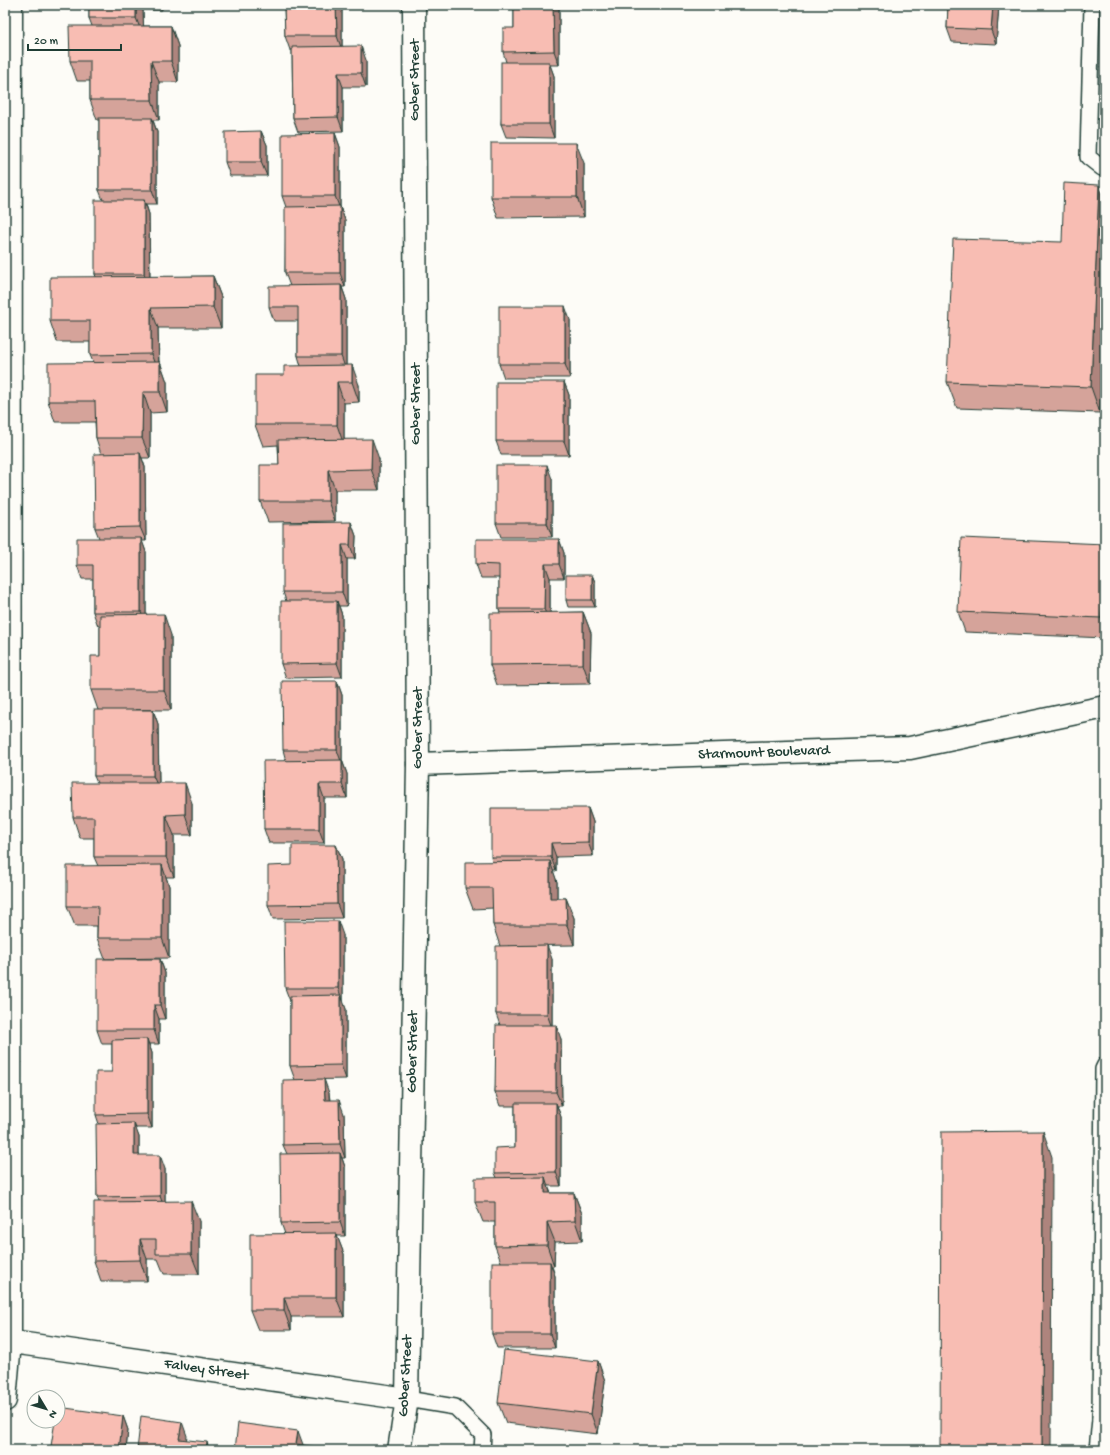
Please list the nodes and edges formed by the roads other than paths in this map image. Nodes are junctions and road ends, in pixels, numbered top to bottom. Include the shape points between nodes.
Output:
1 (11, 5) edge
2 (414, 5) edge
3 (1092, 5) edge
4 (1105, 168) edge
5 (1105, 707) edge
6 (418, 764) junction
7 (1105, 1065) edge
8 (8, 1342) edge
9 (407, 1399) junction
10 (5, 1400) edge
11 (1102, 1419) edge
12 (399, 1450) edge
13 (482, 1450) edge
14 (1097, 1450) edge

1 - 8 street
2 - 6 street, Gober Street
3 - 4 lane via 1088,157
5 - 6 street, Starmount Boulevard via 910,748
6 - 9 street, Gober Street
7 - 11 lane
8 - 9 street, Falvey Street
8 - 10 street
9 - 12 street, Gober Street
9 - 13 lane via 454,1407 483,1435
11 - 14 lane

